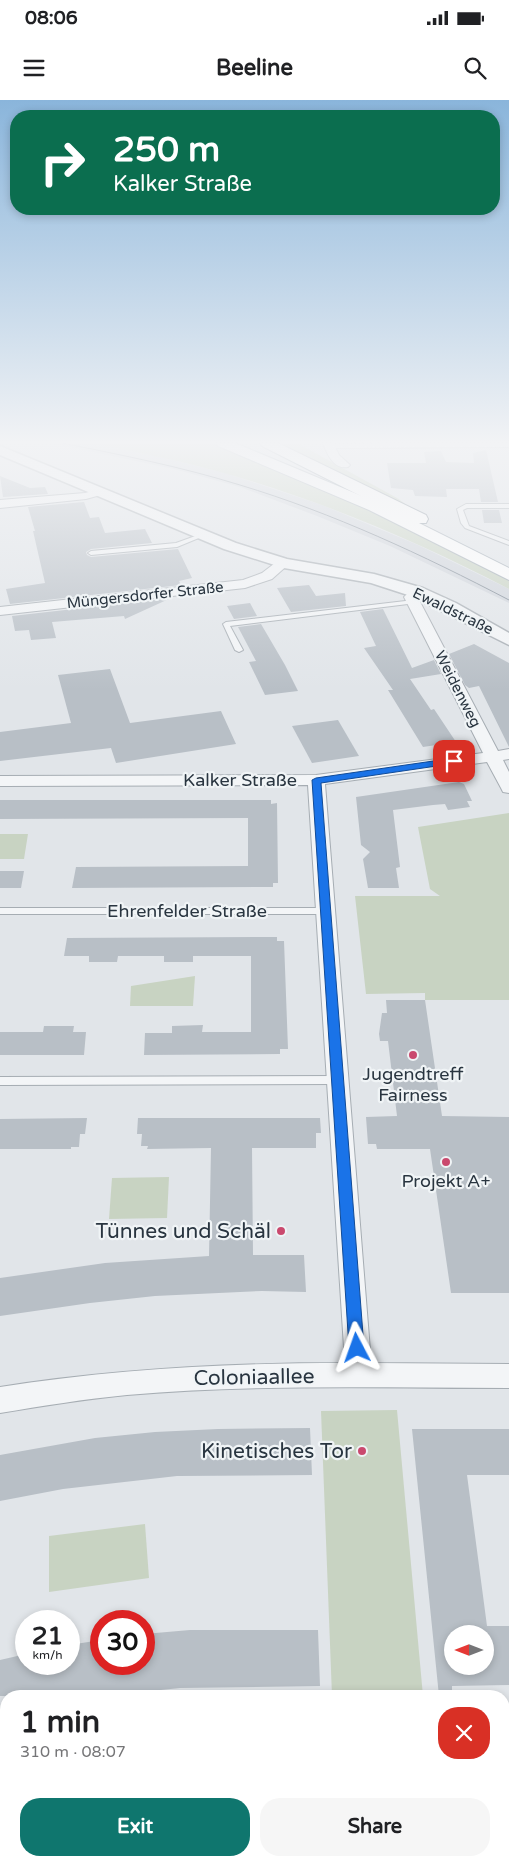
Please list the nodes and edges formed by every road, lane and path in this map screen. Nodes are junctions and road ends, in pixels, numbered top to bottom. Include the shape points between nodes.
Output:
1 (179, 525) edge
2 (411, 525) edge
3 (433, 525) edge
4 (466, 525) edge
5 (202, 535) junction
6 (509, 543) edge
7 (91, 553) dead end
8 (284, 563) junction
9 (509, 563) edge
10 (509, 575) edge
11 (416, 597) junction
12 (0, 611) edge
13 (509, 640) edge
14 (239, 650) dead end
15 (509, 754) edge
16 (493, 756) junction
17 (316, 780) junction
18 (0, 781) edge
19 (509, 788) edge
20 (0, 911) edge
21 (326, 911) junction
22 (338, 1080) junction
23 (0, 1082) edge
24 (359, 1376) junction
25 (509, 1376) edge
26 (0, 1400) edge

1 - 5 street, Ewaldstraße
2 - 10 main road
3 - 9 main road
4 - 6 lane
5 - 7 lane via 177,545
5 - 8 street, Ewaldstraße
8 - 11 street, Ewaldstraße via 374,579
8 - 12 street, Müngersdorfer Straße via 267,576 245,584
11 - 13 street, Ewaldstraße via 450,607
11 - 14 lane via 226,624
11 - 16 street, Weidenweg
15 - 16 street, Kalker Straße
16 - 17 street, Kalker Straße
16 - 19 street, Weidenweg
17 - 18 street, Kalker Straße
17 - 21 street
20 - 21 lane, Ehrenfelder Straße
21 - 22 street
22 - 23 lane
22 - 24 street
24 - 25 street, Coloniaallee
24 - 26 street, Coloniaallee via 195,1377 53,1391

